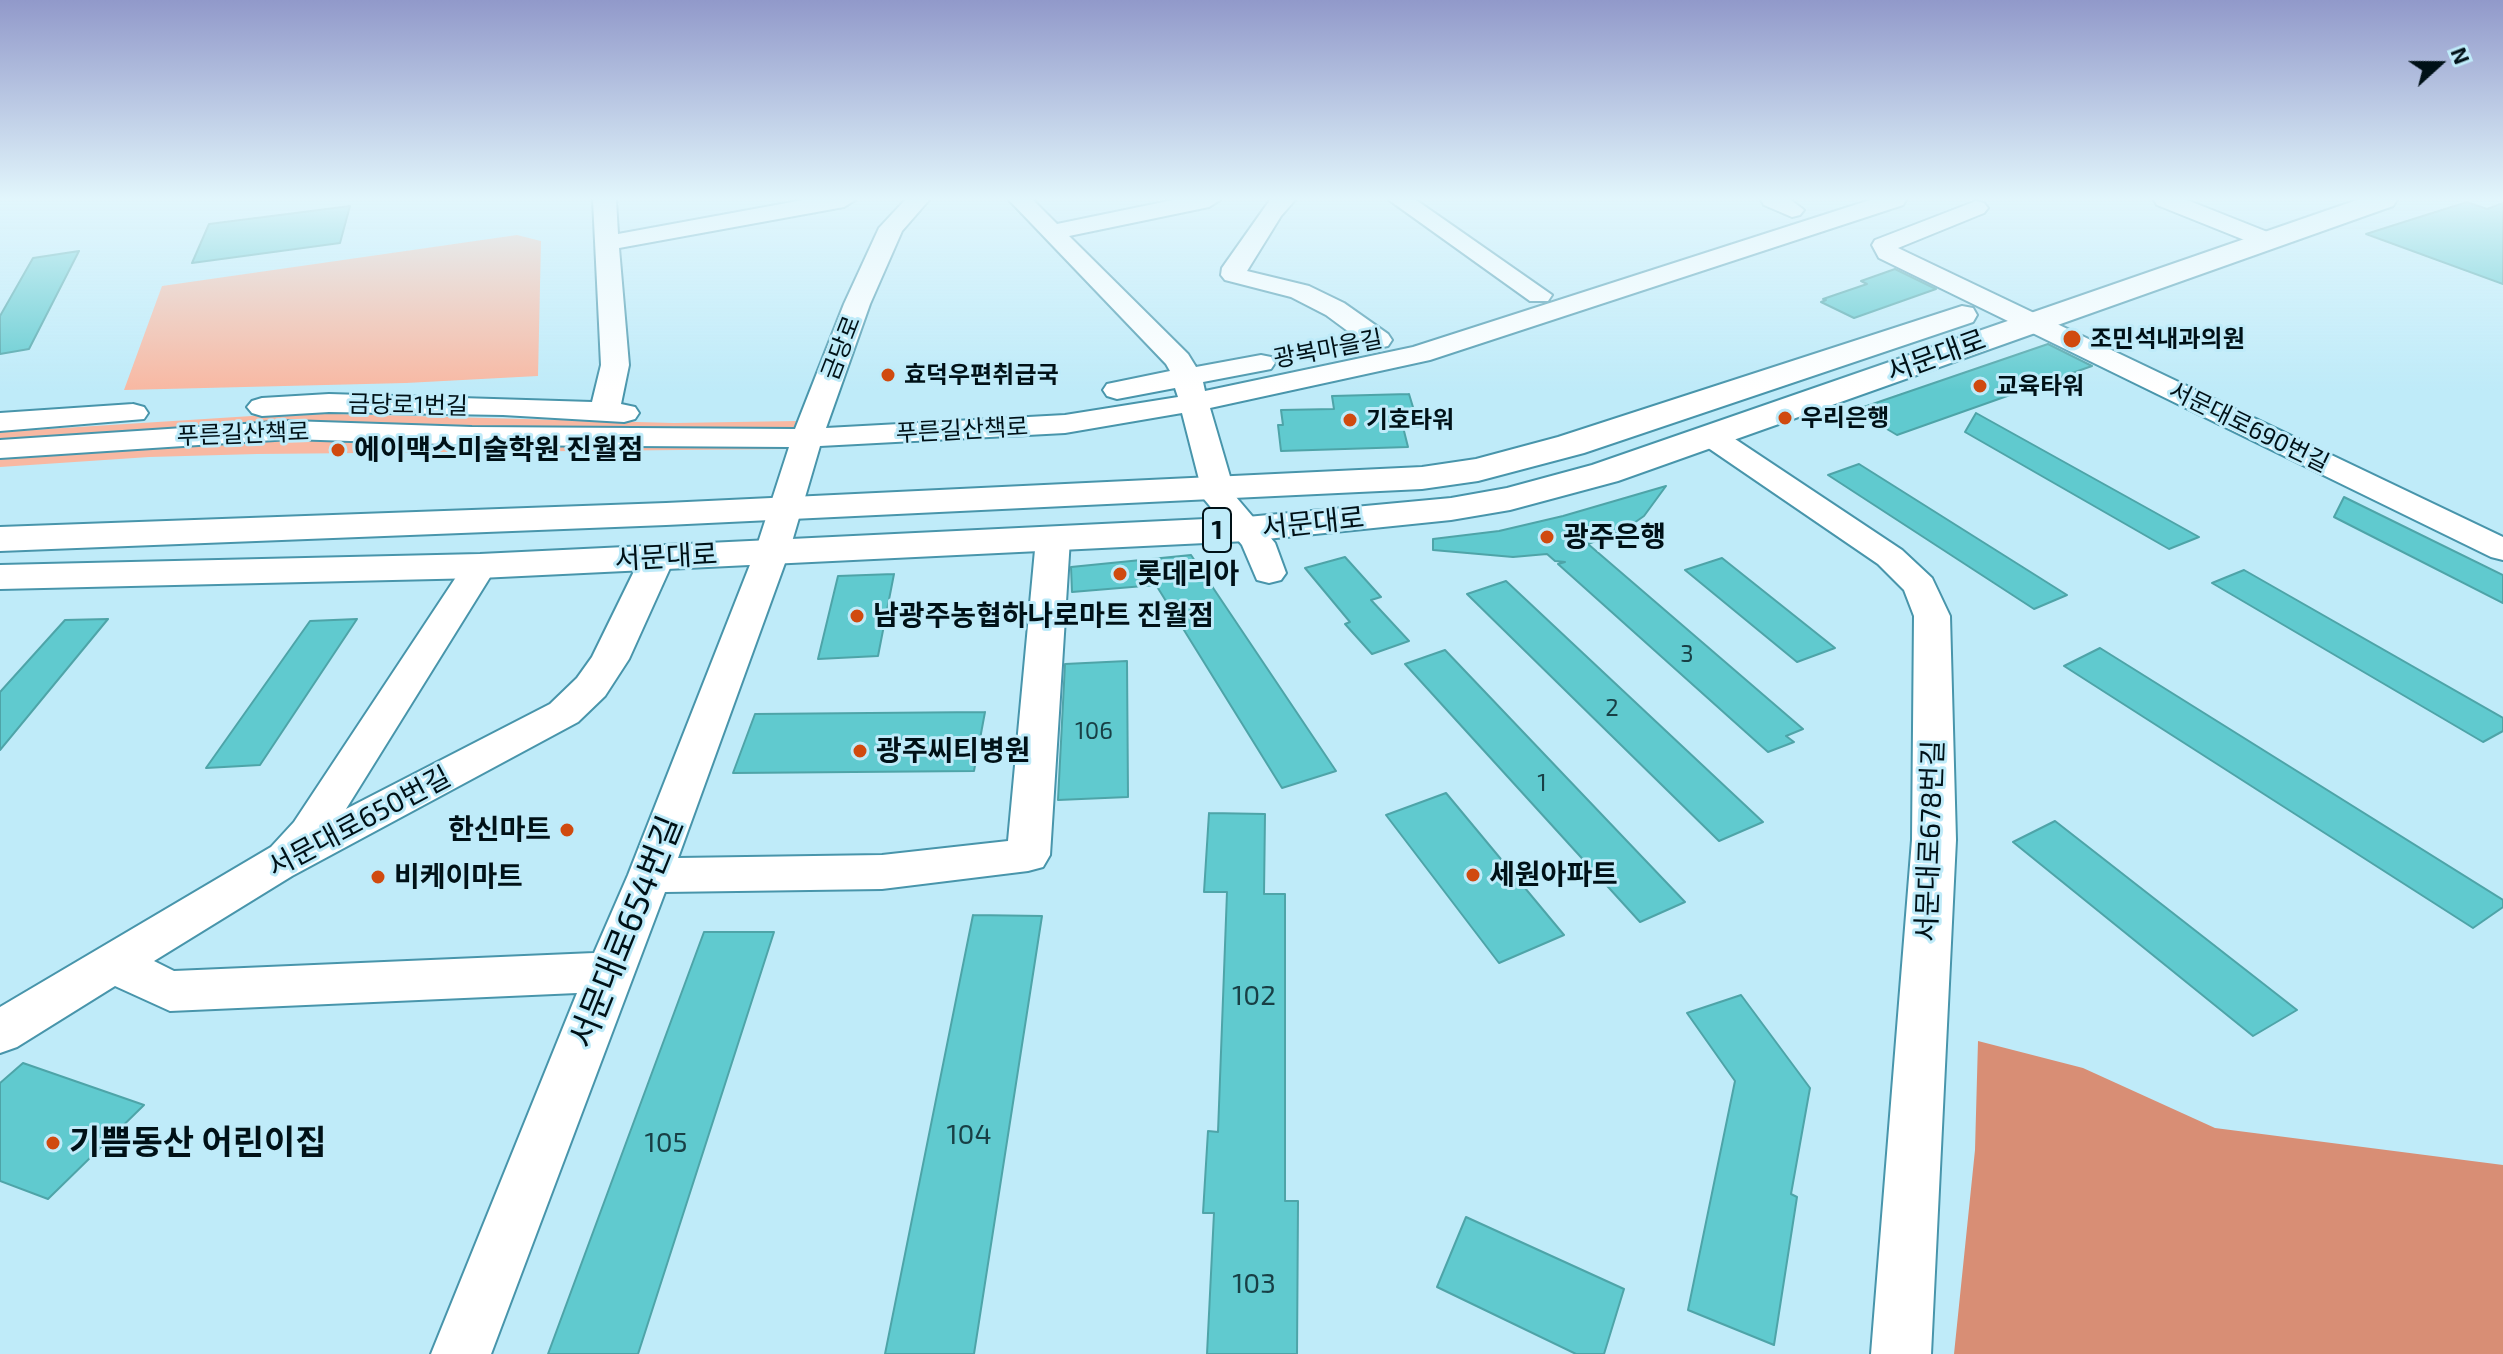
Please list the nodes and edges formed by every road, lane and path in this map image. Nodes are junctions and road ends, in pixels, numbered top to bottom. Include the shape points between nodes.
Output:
1 (608, 263) edge
2 (875, 263) edge
3 (1082, 263) edge
4 (1238, 263) edge
5 (1492, 263) edge
6 (1625, 263) edge
7 (1700, 263) edge
8 (1910, 263) edge
9 (2118, 263) edge
10 (2200, 263) edge
11 (1539, 295) junction
12 (1996, 304) junction
13 (2032, 322) junction
14 (1378, 340) junction
15 (1189, 390) junction
16 (604, 411) junction
17 (0, 422) edge
18 (812, 426) junction
19 (1712, 437) junction
20 (0, 449) edge
21 (1218, 488) junction
22 (786, 508) junction
23 (603, 517) junction
24 (1247, 529) junction
25 (0, 539) edge
26 (1053, 539) junction
27 (2503, 550) edge
28 (772, 552) junction
29 (658, 557) junction
30 (480, 566) junction
31 (1269, 573) dead end
32 (0, 576) edge
33 (276, 864) junction
34 (650, 875) junction
35 (111, 962) junction
36 (609, 972) junction
37 (0, 1032) edge
38 (461, 1354) edge
39 (1901, 1354) edge

1 - 16 street via 615,365
2 - 18 street, 금당로
3 - 15 street via 1172,352
4 - 14 street via 1234,275 1300,291
5 - 11 street
6 - 11 street, 광복마을길
7 - 15 street, 푸른길산책로 via 1420,354
8 - 12 street, 서문대로690번길
9 - 12 main road, 서문대로 / 1
10 - 13 main road, 서문대로 / 1
11 - 14 street, 광복마을길
12 - 13 street, 서문대로690번길
12 - 21 main road, 서문대로 / 1 via 1665,416 1478,470 1422,478
13 - 19 main road, 서문대로 / 1
13 - 27 street, 서문대로690번길
14 - 15 street, 광복마을길
15 - 18 street, 푸른길산책로 via 1065,424
15 - 21 street
16 - 17 street, 금당로1번길 via 329,403
16 - 18 street, 금당로1번길
18 - 20 street, 푸른길산책로 via 472,436 290,430
18 - 22 street, 금당로
19 - 24 main road, 서문대로 / 1 via 1510,499
19 - 39 street, 서문대로678번길 via 1890,557 1920,586 1932,616 1934,840
21 - 22 main road, 서문대로 / 1
21 - 24 street via 1220,499
22 - 23 main road, 서문대로 / 1
22 - 28 street, 서문대로654번길
23 - 25 main road, 서문대로 / 1
23 - 32 main road via 654,520 637,529 48,557
24 - 26 main road, 서문대로 / 1
24 - 31 street
26 - 28 main road, 서문대로 / 1
26 - 34 street via 1028,855 882,872
28 - 29 main road, 서문대로 / 1
28 - 34 street, 서문대로654번길
29 - 30 main road, 서문대로 / 1
29 - 33 street, 서문대로650번길 via 610,659 564,713
30 - 32 main road, 서문대로 / 1
30 - 33 street via 309,833
33 - 35 street, 서문대로650번길
34 - 36 street, 서문대로654번길
35 - 36 street via 170,991
35 - 37 street, 서문대로650번길
36 - 38 street, 서문대로654번길

